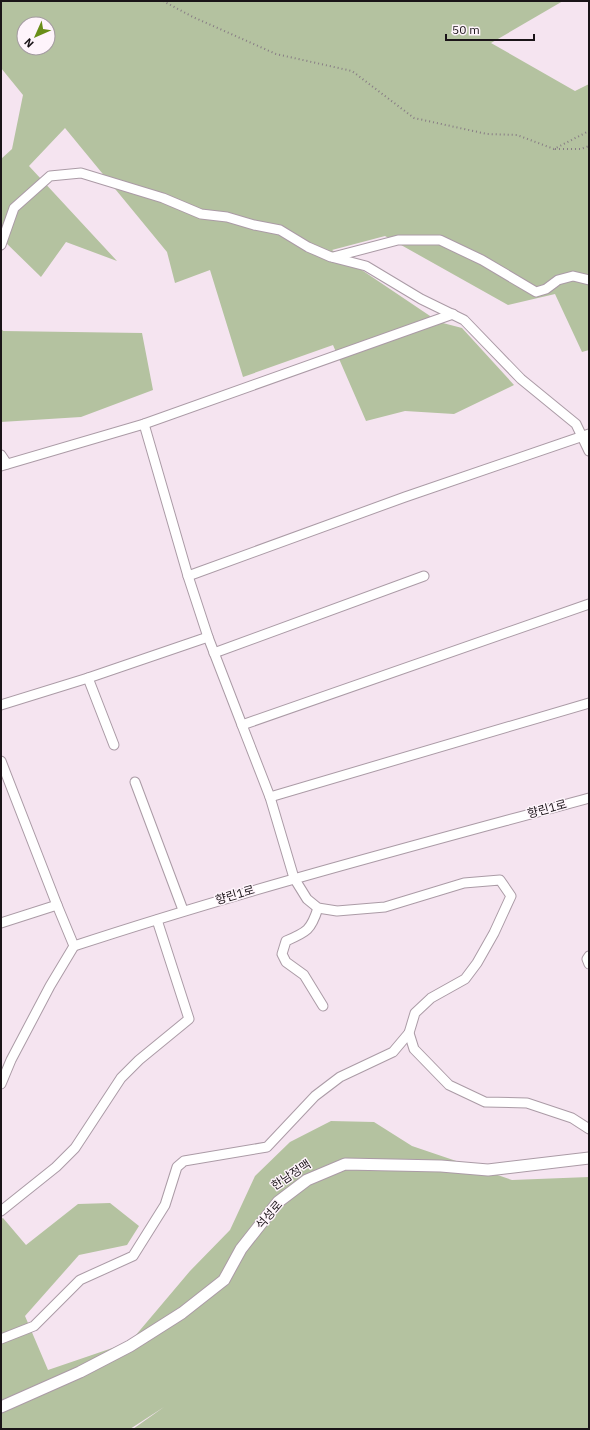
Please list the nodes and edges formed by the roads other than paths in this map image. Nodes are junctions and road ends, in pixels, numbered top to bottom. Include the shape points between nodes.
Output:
1 (1, 245) edge
2 (331, 257) junction
3 (589, 280) edge
4 (453, 314) junction
5 (144, 424) junction
6 (586, 435) edge
7 (589, 451) edge
8 (1, 455) edge
9 (4, 465) edge
10 (188, 576) junction
11 (424, 576) dead end
12 (589, 604) edge
13 (208, 637) junction
14 (214, 653) junction
15 (88, 678) junction
16 (589, 703) edge
17 (1, 705) edge
18 (242, 725) junction
19 (114, 745) dead end
20 (1, 761) edge
21 (135, 782) dead end
22 (5, 786) edge
23 (270, 797) junction
24 (589, 798) edge
25 (294, 878) junction
26 (57, 905) junction
27 (318, 908) junction
28 (183, 910) junction
29 (157, 920) junction
30 (1, 923) edge
31 (74, 946) junction
32 (589, 956) edge
33 (589, 964) edge
34 (323, 1006) dead end
35 (409, 1033) junction
36 (1, 1084) edge
37 (589, 1129) edge
38 (589, 1158) edge
39 (1, 1211) edge
40 (1, 1339) edge
41 (1, 1407) edge

1 - 2 street via 14,208 50,176 81,173 163,198 201,214 227,217 280,230
2 - 3 street via 398,240 440,240 482,260 536,292 558,280 573,276
2 - 4 street via 366,266
4 - 5 street
4 - 6 street via 464,320 521,379
5 - 9 street
5 - 10 street
6 - 7 street
6 - 10 street
8 - 9 street
10 - 13 street
11 - 14 street
12 - 18 street
13 - 14 street
13 - 15 street
14 - 18 street
15 - 17 street
15 - 19 street
16 - 23 street
18 - 23 street
20 - 22 street
21 - 28 street
22 - 26 street
23 - 25 street
24 - 25 street, 향린1로
25 - 27 street via 307,900
25 - 28 street, 향린1로
26 - 30 street
26 - 31 street
27 - 34 street via 310,928 286,941 282,954 286,962 304,975
27 - 35 street via 337,911 386,907 464,884 500,880 511,896 477,963 464,979 431,998 415,1013
28 - 29 street, 향린1로
29 - 31 street, 향린1로
29 - 39 street via 188,1019 121,1078 75,1148 56,1167
31 - 36 street via 50,986
32 - 33 street
35 - 37 street via 414,1049 449,1085 485,1102 527,1103 572,1118
35 - 40 street via 393,1052 340,1076 315,1096 267,1146 184,1161 178,1166 165,1205 133,1256 80,1280 34,1326
38 - 41 street, 석성로 via 488,1170 441,1166 345,1164 307,1180 278,1202 241,1249 224,1280 182,1313 130,1346 80,1372

